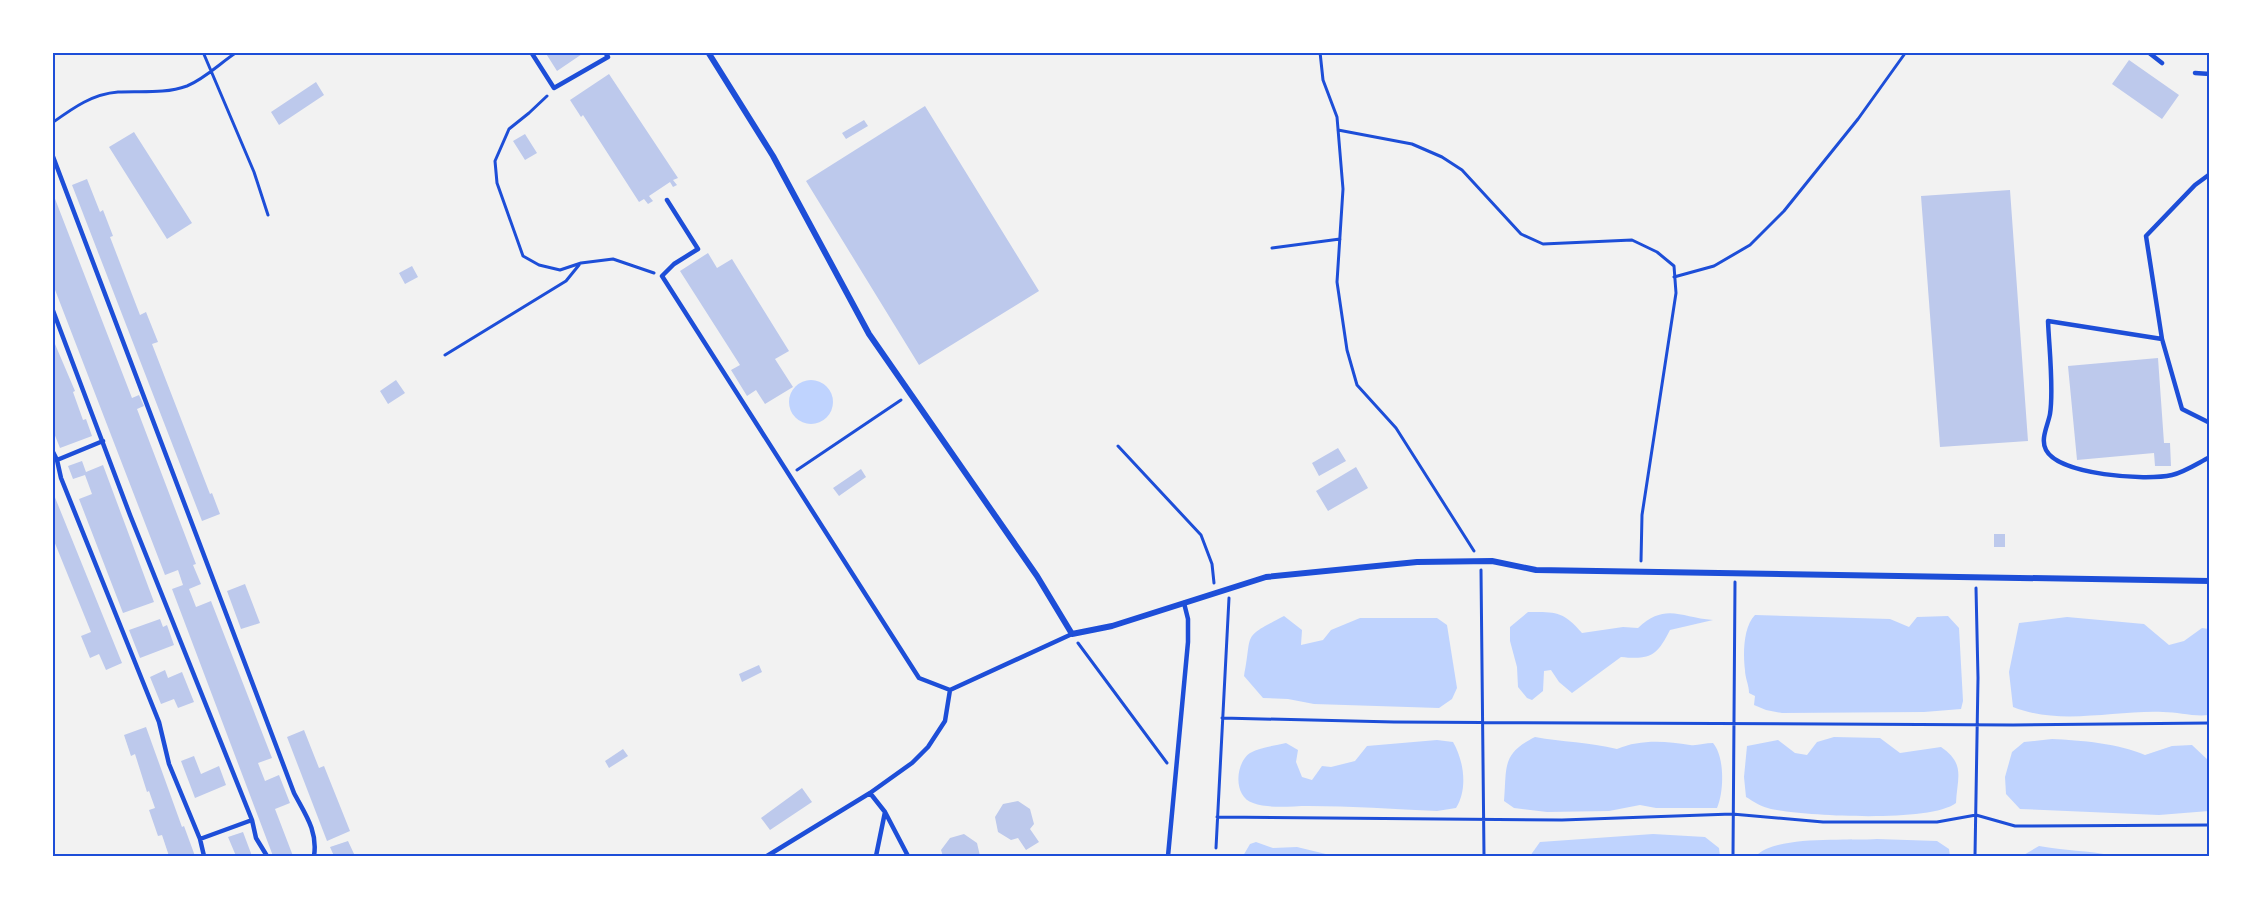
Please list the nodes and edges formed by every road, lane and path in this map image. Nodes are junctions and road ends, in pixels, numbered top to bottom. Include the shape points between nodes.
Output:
1 (203, 52) edge
2 (237, 52) edge
3 (531, 52) edge
4 (605, 52) edge
5 (708, 52) edge
6 (1320, 52) edge
7 (1906, 52) edge
8 (2148, 52) edge
9 (2162, 63) dead end
10 (210, 73) junction
11 (2195, 73) dead end
12 (2210, 74) edge
13 (554, 88) junction
14 (52, 123) edge
15 (1338, 130) junction
16 (52, 153) edge
17 (2210, 174) edge
18 (667, 200) dead end
19 (268, 215) dead end
20 (1340, 239) junction
21 (1272, 248) dead end
22 (580, 263) junction
23 (662, 276) junction
24 (1674, 277) junction
25 (52, 308) edge
26 (2162, 339) junction
27 (445, 355) dead end
28 (912, 392) junction
29 (2210, 423) edge
30 (103, 441) junction
31 (1118, 446) dead end
32 (52, 450) edge
33 (2210, 457) edge
34 (57, 460) junction
35 (788, 476) junction
36 (1481, 562) junction
37 (1641, 572) junction
38 (1735, 574) junction
39 (1976, 577) junction
40 (2210, 581) edge
41 (1230, 589) junction
42 (1215, 594) junction
43 (1184, 603) junction
44 (1072, 634) junction
45 (950, 690) junction
46 (1222, 718) junction
47 (1484, 722) junction
48 (1734, 722) junction
49 (2210, 723) edge
50 (1977, 725) junction
51 (1175, 774) junction
52 (870, 793) junction
53 (885, 812) junction
54 (1732, 814) junction
55 (1976, 815) junction
56 (1218, 817) junction
57 (1485, 819) junction
58 (252, 820) junction
59 (2210, 825) edge
60 (200, 839) junction
61 (1216, 848) dead end
62 (204, 856) edge
63 (267, 856) edge
64 (314, 856) edge
65 (767, 856) edge
66 (876, 856) edge
67 (908, 856) edge
68 (1168, 856) edge
69 (1484, 856) edge
70 (1733, 856) edge
71 (1976, 856) edge

1 - 10 path
2 - 10 path
3 - 13 lane
4 - 13 lane via 608,57
5 - 28 street via 772,156 869,334
6 - 15 path via 1323,80
7 - 24 path via 1784,211 1750,245 1714,266
8 - 9 lane
10 - 14 path via 188,86 163,92 97,96
10 - 19 path via 254,172
11 - 12 lane
13 - 22 path via 508,129 495,161 497,183 523,256 560,270
15 - 20 path via 1343,189
15 - 24 path via 1412,144 1442,157 1462,170 1521,234 1543,244 1632,240 1674,266
16 - 64 lane via 294,793 313,829
17 - 26 lane via 2146,236
18 - 23 lane via 698,249
20 - 21 path
20 - 36 path via 1337,282 1356,385 1396,428
22 - 23 path via 613,259
22 - 27 path via 566,281
23 - 35 lane
24 - 37 path via 1676,293 1668,355 1642,515
25 - 30 lane
26 - 29 lane via 2182,409
26 - 33 lane via 2048,321 2050,412 2044,432 2045,448 2055,461 2086,472 2154,477 2173,475
28 - 35 path
28 - 44 street
30 - 34 lane
30 - 58 lane
31 - 42 path via 1201,535 1212,564
32 - 34 lane
34 - 60 lane
35 - 45 lane via 919,678
36 - 37 street via 1536,570
36 - 41 street via 1417,562 1266,577
36 - 47 path
37 - 38 street
38 - 39 street
38 - 48 path
39 - 40 street
39 - 50 path
41 - 42 street
41 - 46 path
42 - 43 street
43 - 44 street
43 - 51 lane via 1188,642
44 - 45 lane
44 - 51 path
45 - 52 lane via 945,722 928,747 912,764
46 - 47 path
46 - 56 path
47 - 48 path
47 - 57 path
48 - 50 path
48 - 54 path
49 - 50 path
50 - 55 path
51 - 68 lane
52 - 53 lane
52 - 65 lane
53 - 66 lane
53 - 67 lane
54 - 55 path via 1823,822 1937,822
54 - 57 path
54 - 70 path
55 - 59 path via 2015,826
55 - 71 path
56 - 57 path
56 - 61 path
57 - 69 path
58 - 60 lane
58 - 63 lane via 256,838
60 - 62 lane

